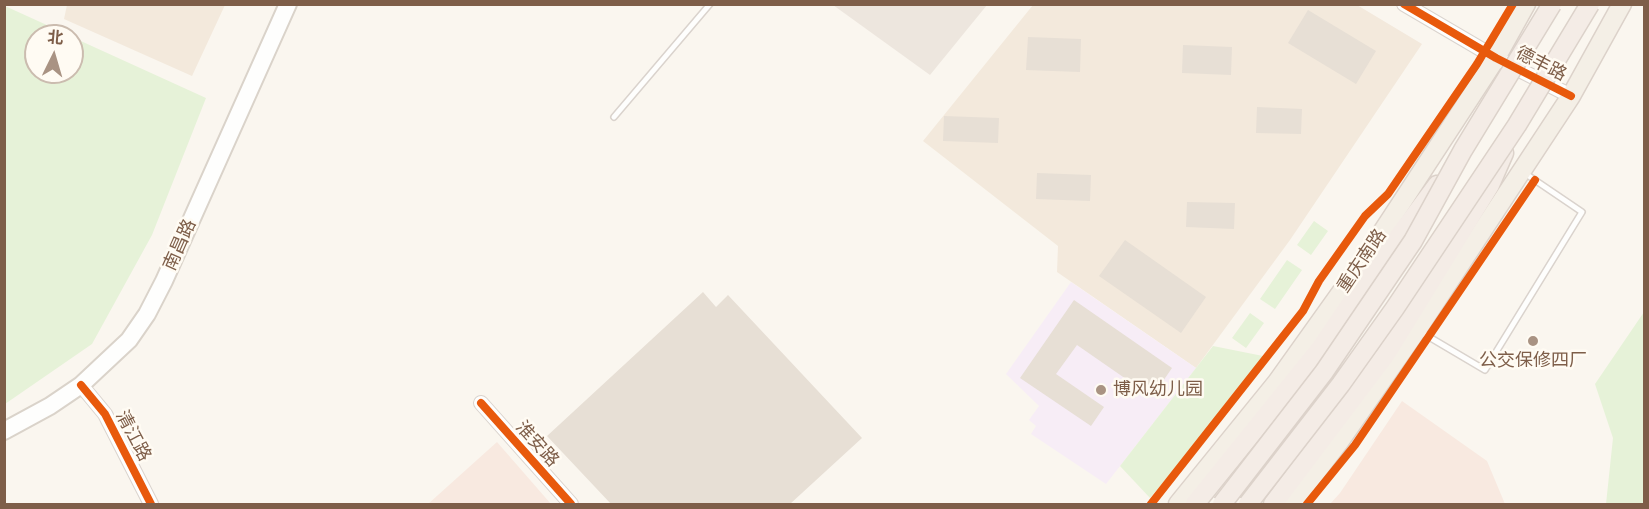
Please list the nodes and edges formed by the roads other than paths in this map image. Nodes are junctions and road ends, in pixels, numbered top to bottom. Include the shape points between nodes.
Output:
1 (288, 4) edge
2 (710, 4) edge
3 (1404, 4) edge
4 (1526, 4) edge
5 (1552, 4) edge
6 (1590, 4) edge
7 (1622, 4) edge
8 (1496, 58) junction
9 (1571, 96) junction
10 (614, 117) dead end
11 (1517, 125) junction
12 (1463, 150) junction
13 (1522, 171) junction
14 (1417, 330) junction
15 (81, 385) junction
16 (481, 404) dead end
17 (4, 431) edge
18 (151, 504) edge
19 (572, 504) edge
20 (1178, 504) edge
21 (1195, 504) edge
22 (1222, 504) edge
23 (1248, 504) edge
24 (1273, 504) edge
25 (1292, 504) edge

1 - 15 main road, 南昌路 via 147,314 129,340
2 - 10 lane
3 - 8 street, 德丰路
4 - 8 main road, 重庆南路
5 - 12 highway, bridge
6 - 11 highway, bridge
7 - 9 main road
8 - 9 street, 德丰路
8 - 20 main road, 重庆南路 via 1362,263 1277,382
9 - 13 main road
11 - 23 highway, bridge via 1341,384
11 - 24 highway, bridge via 1490,185 1386,354
12 - 21 highway, bridge via 1320,349
12 - 22 highway, bridge via 1413,241 1368,309
13 - 14 main road
13 - 14 lane via 1582,212 1485,370
14 - 25 main road
15 - 17 main road, 南昌路
15 - 18 street, 清江路 via 105,414
16 - 19 street, 淮安路

